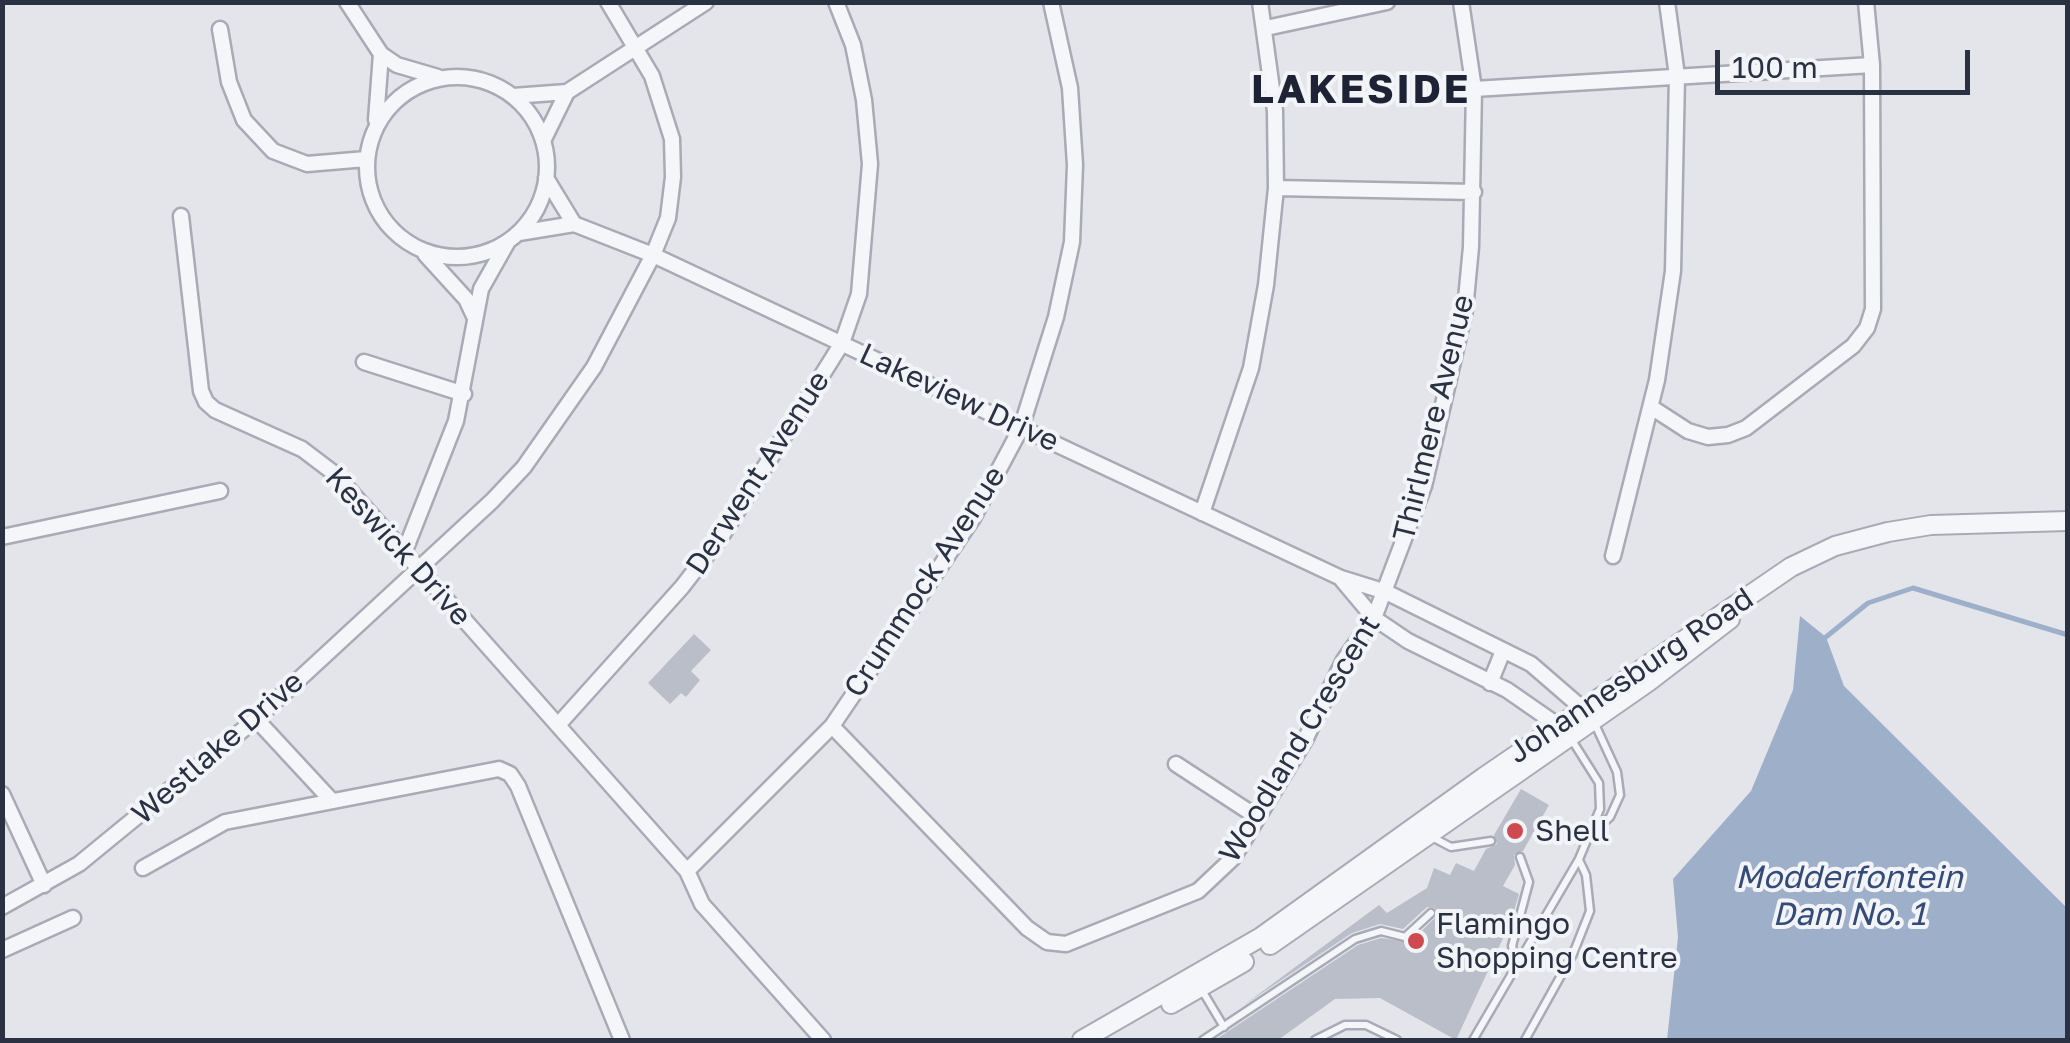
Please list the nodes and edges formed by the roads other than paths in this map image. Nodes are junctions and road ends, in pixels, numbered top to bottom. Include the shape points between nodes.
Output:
1 (347, 2) edge
2 (608, 2) edge
3 (706, 2) edge
4 (836, 2) edge
5 (1051, 2) edge
6 (1260, 2) edge
7 (1387, 2) edge
8 (1461, 2) edge
9 (1668, 2) edge
10 (1866, 2) edge
11 (1266, 28) junction
12 (220, 29) dead end
13 (637, 46) junction
14 (381, 54) junction
15 (1872, 65) junction
16 (1676, 76) junction
17 (440, 78) junction
18 (1474, 89) junction
19 (568, 92) junction
20 (512, 96) junction
21 (374, 131) junction
22 (543, 141) junction
23 (366, 158) junction
24 (546, 178) junction
25 (1276, 188) junction
26 (1474, 192) junction
27 (182, 216) dead end
28 (574, 224) junction
29 (514, 237) junction
30 (422, 251) junction
31 (654, 256) junction
32 (474, 316) junction
33 (842, 343) junction
34 (364, 362) dead end
35 (464, 394) junction
36 (1652, 407) junction
37 (1020, 428) junction
38 (220, 491) dead end
39 (1202, 514) junction
40 (2068, 521) edge
41 (2, 536) edge
42 (404, 552) junction
43 (1613, 556) dead end
44 (418, 566) junction
45 (1341, 578) junction
46 (1386, 592) junction
47 (1374, 618) junction
48 (1503, 650) junction
49 (1490, 682) junction
50 (1589, 713) junction
51 (256, 720) junction
52 (558, 726) junction
53 (832, 726) junction
54 (1565, 730) junction
55 (1176, 764) dead end
56 (2, 794) edge
57 (332, 801) junction
58 (1258, 816) junction
59 (1424, 829) junction
60 (1590, 834) junction
61 (1491, 841) dead end
62 (1520, 857) dead end
63 (1579, 859) junction
64 (143, 868) dead end
65 (687, 871) junction
66 (44, 885) junction
67 (2, 907) edge
68 (1431, 913) dead end
69 (73, 918) dead end
70 (2, 950) edge
71 (1518, 966) junction
72 (1198, 983) junction
73 (1224, 1028) junction
74 (622, 1040) edge
75 (824, 1040) edge
76 (1082, 1040) edge
77 (1104, 1040) edge
78 (1203, 1040) edge
79 (1315, 1040) edge
80 (1397, 1040) edge
81 (1474, 1040) edge
82 (1526, 1040) edge

1 - 14 street
2 - 13 street, Westlake Drive
3 - 13 street
4 - 33 street, Derwent Avenue via 853,45 870,164 858,294
5 - 37 street, Crummock Avenue via 1070,88 1072,242
6 - 11 street
7 - 11 street
8 - 18 street, Thirlmere Avenue
9 - 16 street
10 - 15 street
11 - 25 street
12 - 23 street via 244,120 273,151 307,164
13 - 19 street
13 - 31 street, Westlake Drive via 672,139 668,218
14 - 17 street
14 - 21 street
15 - 16 street
15 - 36 street via 1873,310 1867,328 1853,346 1728,435 1688,431
16 - 18 street
16 - 36 street via 1673,271
17 - 20 street via 466,77
17 - 21 street via 390,106
18 - 26 street, Thirlmere Avenue
19 - 20 street
19 - 22 street
20 - 22 street
21 - 23 street
22 - 24 street
23 - 30 street via 379,214
24 - 28 street
24 - 29 street via 538,208
25 - 26 street
25 - 39 street via 1251,368
26 - 46 street, Thirlmere Avenue via 1466,310 1424,486
27 - 42 street, Keswick Drive via 206,402 317,459
28 - 29 street
28 - 31 street, Lakeview Drive
29 - 30 street via 466,257
29 - 32 street via 488,272
30 - 32 street
31 - 33 street, Lakeview Drive
31 - 44 street, Westlake Drive via 594,367 524,467
32 - 35 street
33 - 37 street, Lakeview Drive
33 - 52 street, Derwent Avenue via 723,534
34 - 35 street
35 - 42 street
36 - 43 street
37 - 39 street, Lakeview Drive
37 - 53 street, Crummock Avenue via 974,518
38 - 41 street
39 - 45 street, Lakeview Drive
40 - 50 street, Johannesburg Road via 1931,525 1834,546 1762,586 1698,646
42 - 44 street, Keswick Drive
44 - 51 street, Westlake Drive
44 - 52 street, Keswick Drive
45 - 46 street, Lakeview Drive
45 - 47 street, Lakeview Drive
46 - 47 street, Woodland Crescent
46 - 48 street, Lakeview Drive
47 - 49 street, Lakeview Drive
47 - 58 street, Woodland Crescent
48 - 49 street
48 - 50 street, Lakeview Drive via 1531,664
49 - 54 street, Lakeview Drive
50 - 54 street, Johannesburg Road
50 - 60 lane via 1617,772 1620,794 1610,817
51 - 57 street
51 - 66 street, Westlake Drive via 134,823
52 - 65 street, Keswick Drive
53 - 58 street, Woodland Crescent via 1047,942 1078,940 1198,890 1232,858
53 - 65 street, Crummock Avenue
54 - 59 street, Johannesburg Road
54 - 60 lane via 1599,784 1600,810
55 - 58 street
56 - 66 street
57 - 64 street via 226,822
57 - 74 street via 484,769 510,774
59 - 61 lane via 1446,847
59 - 72 street, Johannesburg Road
60 - 63 lane
62 - 71 lane via 1529,882 1512,946
63 - 71 lane
63 - 82 lane via 1590,900 1573,954
65 - 75 street, Keswick Drive via 702,904
66 - 67 street, Westlake Drive
68 - 73 lane via 1406,937 1381,931 1355,939
69 - 70 street
71 - 81 lane
72 - 73 lane
72 - 76 street, Johannesburg Road
72 - 77 street, Johannesburg Road
73 - 78 lane
79 - 80 lane via 1345,1025 1366,1025

